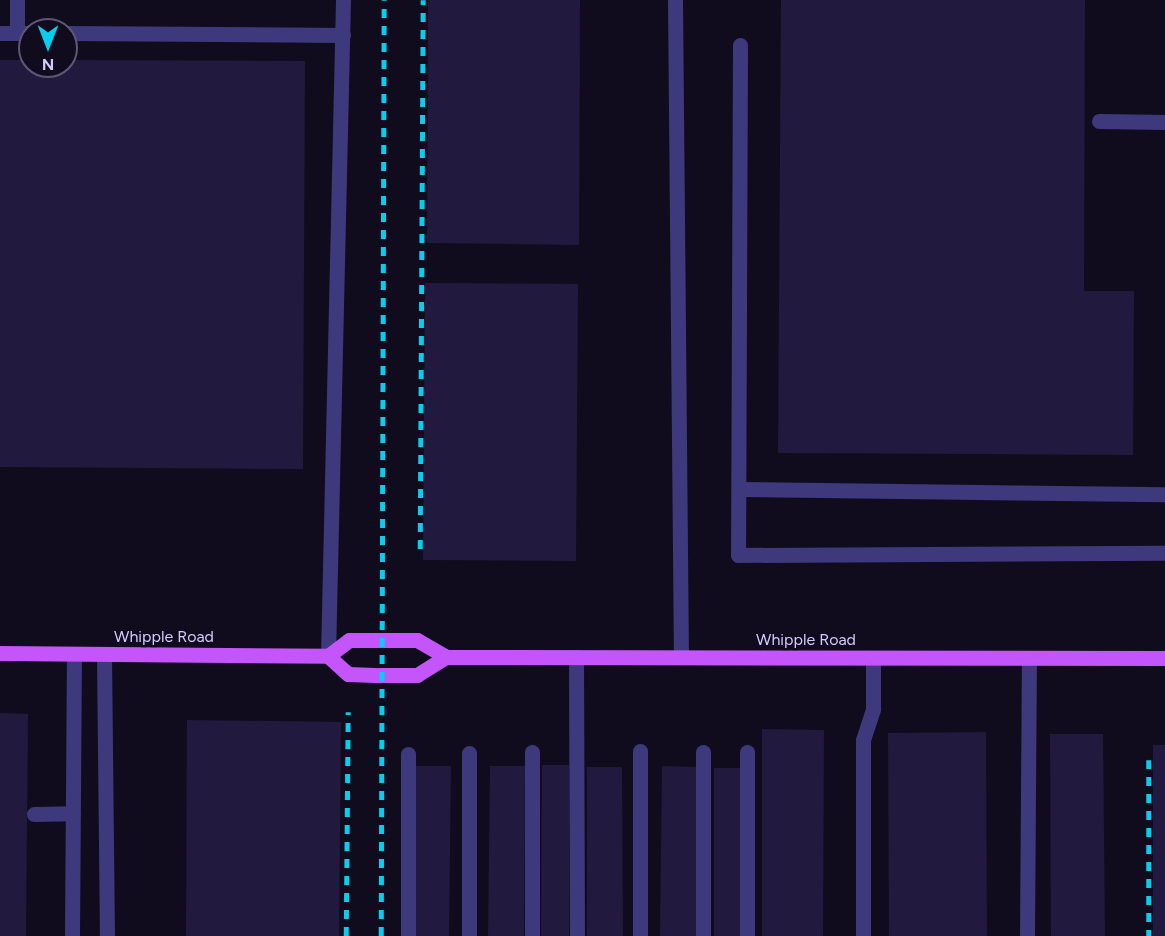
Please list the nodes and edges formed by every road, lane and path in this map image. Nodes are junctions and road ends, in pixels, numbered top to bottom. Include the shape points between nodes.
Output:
1 (17, 0) edge
2 (344, 0) edge
3 (675, 0) edge
4 (21, 18) edge
5 (0, 33) edge
6 (18, 33) edge
7 (78, 33) edge
8 (343, 35) junction
9 (740, 45) dead end
10 (1099, 121) dead end
11 (1165, 122) edge
12 (739, 489) junction
13 (1165, 494) edge
14 (1165, 553) edge
15 (0, 653) edge
16 (74, 654) junction
17 (104, 654) junction
18 (328, 656) junction
19 (446, 657) junction
20 (576, 657) junction
21 (681, 657) junction
22 (873, 658) junction
23 (1029, 658) junction
24 (1165, 658) edge
25 (532, 752) dead end
26 (640, 752) dead end
27 (703, 752) dead end
28 (747, 752) dead end
29 (469, 753) dead end
30 (408, 754) dead end
31 (73, 813) junction
32 (34, 814) dead end
33 (72, 936) edge
34 (107, 936) edge
35 (408, 936) edge
36 (469, 936) edge
37 (532, 936) edge
38 (577, 936) edge
39 (640, 936) edge
40 (703, 936) edge
41 (747, 936) edge
42 (863, 936) edge
43 (1027, 936) edge

1 - 4 lane
2 - 8 lane
3 - 21 lane
5 - 6 lane
7 - 8 lane
8 - 18 lane
9 - 12 lane
10 - 11 lane
12 - 13 lane
12 - 14 lane via 738,555
15 - 16 main road, Whipple Road
16 - 17 main road, Whipple Road
16 - 31 lane
17 - 18 main road, Whipple Road
17 - 34 lane
18 - 19 main road via 349,640 417,640
18 - 19 main road via 348,674 381,675 417,675
19 - 20 main road, Whipple Road
20 - 21 main road, Whipple Road
20 - 38 lane
21 - 22 main road, Whipple Road
22 - 23 main road, Whipple Road
22 - 42 lane via 873,709 863,740
23 - 24 main road, Whipple Road
23 - 43 lane
25 - 37 lane
26 - 39 lane
27 - 40 lane
28 - 41 lane
29 - 36 lane
30 - 35 lane
31 - 32 lane
31 - 33 lane

